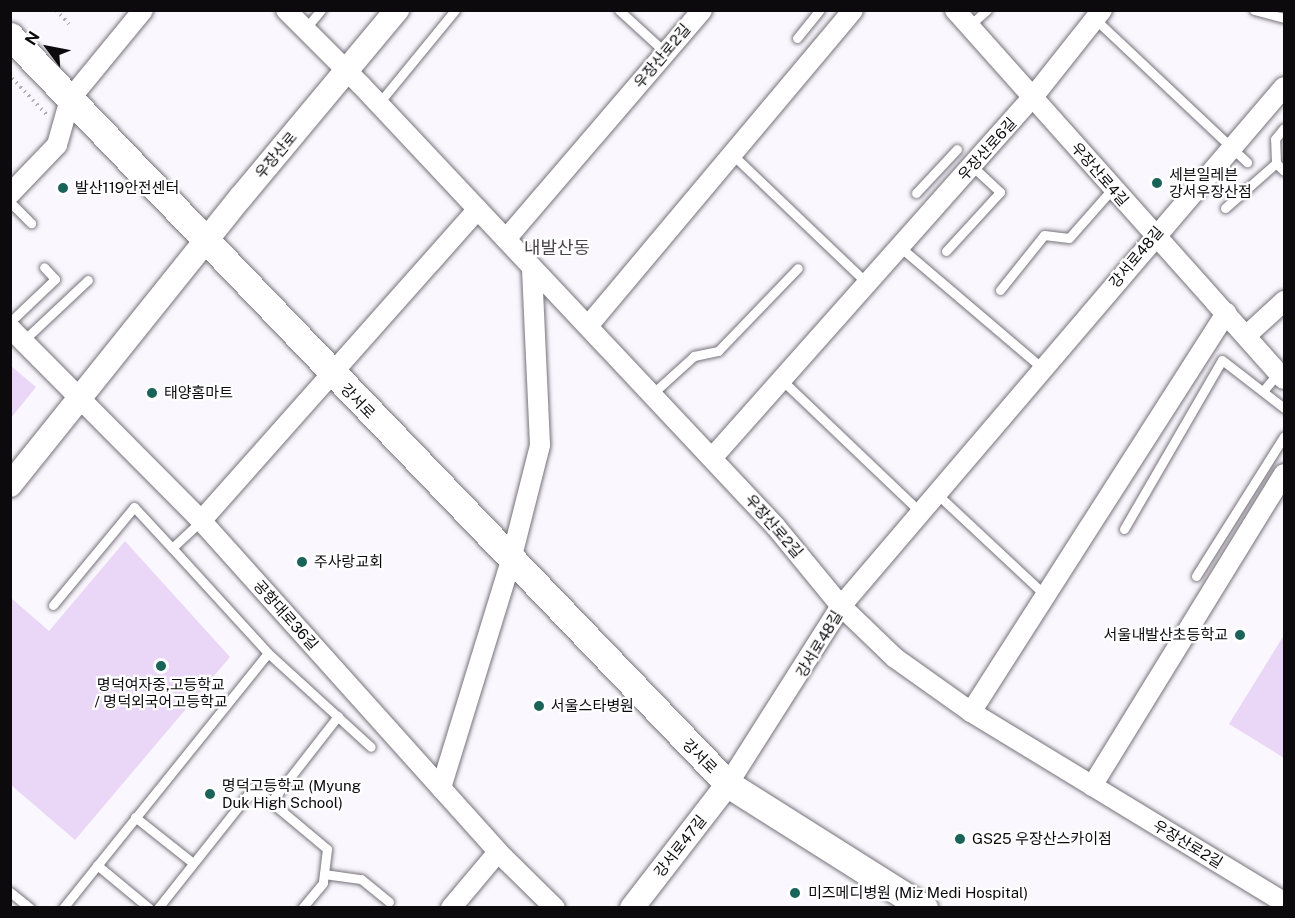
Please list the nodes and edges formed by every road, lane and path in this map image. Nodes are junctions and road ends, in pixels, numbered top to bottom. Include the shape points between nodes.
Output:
1 (56, 10) edge
2 (143, 10) edge
3 (286, 10) edge
4 (321, 10) edge
5 (397, 10) edge
6 (455, 10) edge
7 (619, 10) edge
8 (702, 10) edge
9 (820, 10) edge
10 (955, 10) edge
11 (987, 10) edge
12 (1254, 10) edge
13 (843, 14) edge
14 (1099, 15) edge
15 (1284, 18) edge
16 (69, 24) dead end
17 (969, 26) junction
18 (304, 29) junction
19 (10, 36) edge
20 (797, 38) dead end
21 (666, 52) junction
22 (348, 70) junction
23 (12, 78) dead end
24 (1284, 87) edge
25 (1033, 97) junction
26 (70, 99) junction
27 (379, 103) junction
28 (48, 116) dead end
29 (1284, 128) edge
30 (1232, 147) junction
31 (957, 149) dead end
32 (733, 155) junction
33 (1247, 162) dead end
34 (1276, 163) junction
35 (972, 166) junction
36 (938, 168) junction
37 (1284, 171) edge
38 (956, 184) junction
39 (1113, 188) junction
40 (916, 193) dead end
41 (10, 194) edge
42 (10, 202) edge
43 (1225, 208) dead end
44 (478, 209) junction
45 (31, 223) dead end
46 (1154, 235) junction
47 (506, 239) junction
48 (205, 241) junction
49 (900, 247) junction
50 (946, 251) dead end
51 (44, 267) dead end
52 (532, 267) junction
53 (798, 268) dead end
54 (88, 280) dead end
55 (867, 283) junction
56 (1000, 290) dead end
57 (1284, 301) edge
58 (1226, 313) junction
59 (10, 322) edge
60 (588, 326) junction
61 (17, 335) edge
62 (1246, 336) junction
63 (1042, 368) junction
64 (330, 371) junction
65 (1282, 375) edge
66 (782, 380) junction
67 (1263, 391) junction
68 (652, 394) junction
69 (78, 399) junction
70 (1284, 408) edge
71 (1284, 436) edge
72 (712, 459) junction
73 (1284, 474) edge
74 (10, 485) edge
75 (936, 493) junction
76 (920, 512) junction
77 (201, 521) junction
78 (1124, 529) dead end
79 (171, 548) junction
80 (511, 560) junction
81 (1196, 576) dead end
82 (1046, 597) junction
83 (53, 605) dead end
84 (841, 606) junction
85 (268, 653) junction
86 (972, 712) junction
87 (338, 716) junction
88 (371, 747) dead end
89 (728, 784) junction
90 (1092, 786) junction
91 (441, 788) junction
92 (271, 802) junction
93 (135, 817) junction
94 (498, 852) junction
95 (193, 863) junction
96 (97, 865) junction
97 (324, 874) junction
98 (10, 892) edge
99 (389, 902) dead end
100 (1284, 902) edge
101 (30, 908) edge
102 (63, 908) edge
103 (149, 908) edge
104 (158, 908) edge
105 (302, 908) edge
106 (451, 908) edge
107 (555, 908) edge
108 (632, 908) edge
109 (924, 908) edge

1 - 16 path
2 - 26 street
3 - 18 street
4 - 18 lane
5 - 22 street, 우장산로
6 - 27 lane
7 - 21 lane
8 - 21 street, 우장산로2길
9 - 20 lane
10 - 17 street, 우장산로4길
11 - 17 lane
12 - 15 lane
13 - 32 street
14 - 25 street, 우장산로6길
14 - 30 lane
17 - 25 street, 우장산로4길
18 - 22 street
19 - 26 main road, 강서로
21 - 47 street, 우장산로2길
22 - 27 street, 우장산로2길
22 - 48 street, 우장산로
23 - 28 path
24 - 30 street, 강서로48길
25 - 35 street, 우장산로6길
25 - 39 street, 우장산로4길
26 - 41 street via 57,146
26 - 48 main road, 강서로
27 - 44 street, 우장산로2길
29 - 34 lane via 1275,139
30 - 33 lane
30 - 46 street, 강서로48길
31 - 36 lane
32 - 55 lane
32 - 60 street
34 - 37 lane
34 - 43 lane
35 - 38 street, 우장산로6길
35 - 50 lane via 1000,192
36 - 38 lane
36 - 40 lane
38 - 49 street, 우장산로6길
39 - 46 street, 우장산로4길
39 - 56 lane via 1069,238 1044,235
42 - 45 lane
44 - 47 street, 우장산로2길
44 - 64 street, 강서로
46 - 58 street, 우장산로4길
46 - 63 street, 강서로48길
47 - 52 street, 우장산로2길
48 - 64 main road, 강서로
48 - 69 street
49 - 55 street, 우장산로6길
49 - 63 lane
51 - 59 lane via 56,279
52 - 60 street, 우장산로2길
52 - 80 street via 540,445
53 - 68 lane via 718,351 694,356
54 - 61 lane
55 - 66 street, 우장산로6길
57 - 62 street
58 - 62 street, 우장산로4길
58 - 82 street
60 - 68 street, 우장산로2길
61 - 69 street, 공항대로36길
62 - 65 street, 우장산로4길
63 - 75 street, 강서로48길
64 - 77 street, 강서로
64 - 80 main road, 강서로
65 - 67 lane
66 - 72 street, 우장산로6길
66 - 76 lane
67 - 70 lane
67 - 78 lane via 1222,360
68 - 72 street, 우장산로2길
69 - 74 street
69 - 77 street, 공항대로36길
71 - 81 lane
72 - 84 street, 우장산로2길 via 777,527
73 - 90 street
75 - 76 street, 강서로48길
75 - 82 lane
76 - 84 street, 강서로48길
77 - 79 lane
77 - 91 street, 공항대로36길
79 - 83 lane via 134,507
79 - 85 lane
80 - 89 main road, 강서로
80 - 91 street
82 - 86 street
84 - 86 street, 우장산로2길 via 895,658
84 - 89 street, 강서로48길
85 - 87 lane
85 - 93 lane
86 - 90 street, 우장산로2길
87 - 88 lane
87 - 92 lane
89 - 108 street, 강서로47길
89 - 109 main road, 강서로
90 - 100 street, 우장산로2길
91 - 94 street, 공항대로36길
92 - 95 lane via 253,788
92 - 97 lane via 327,849
93 - 95 lane
93 - 96 lane
94 - 106 street
94 - 107 street, 공항대로36길
95 - 104 lane
96 - 102 lane
96 - 103 lane
97 - 99 lane via 361,879
97 - 105 lane via 323,883
98 - 101 lane

